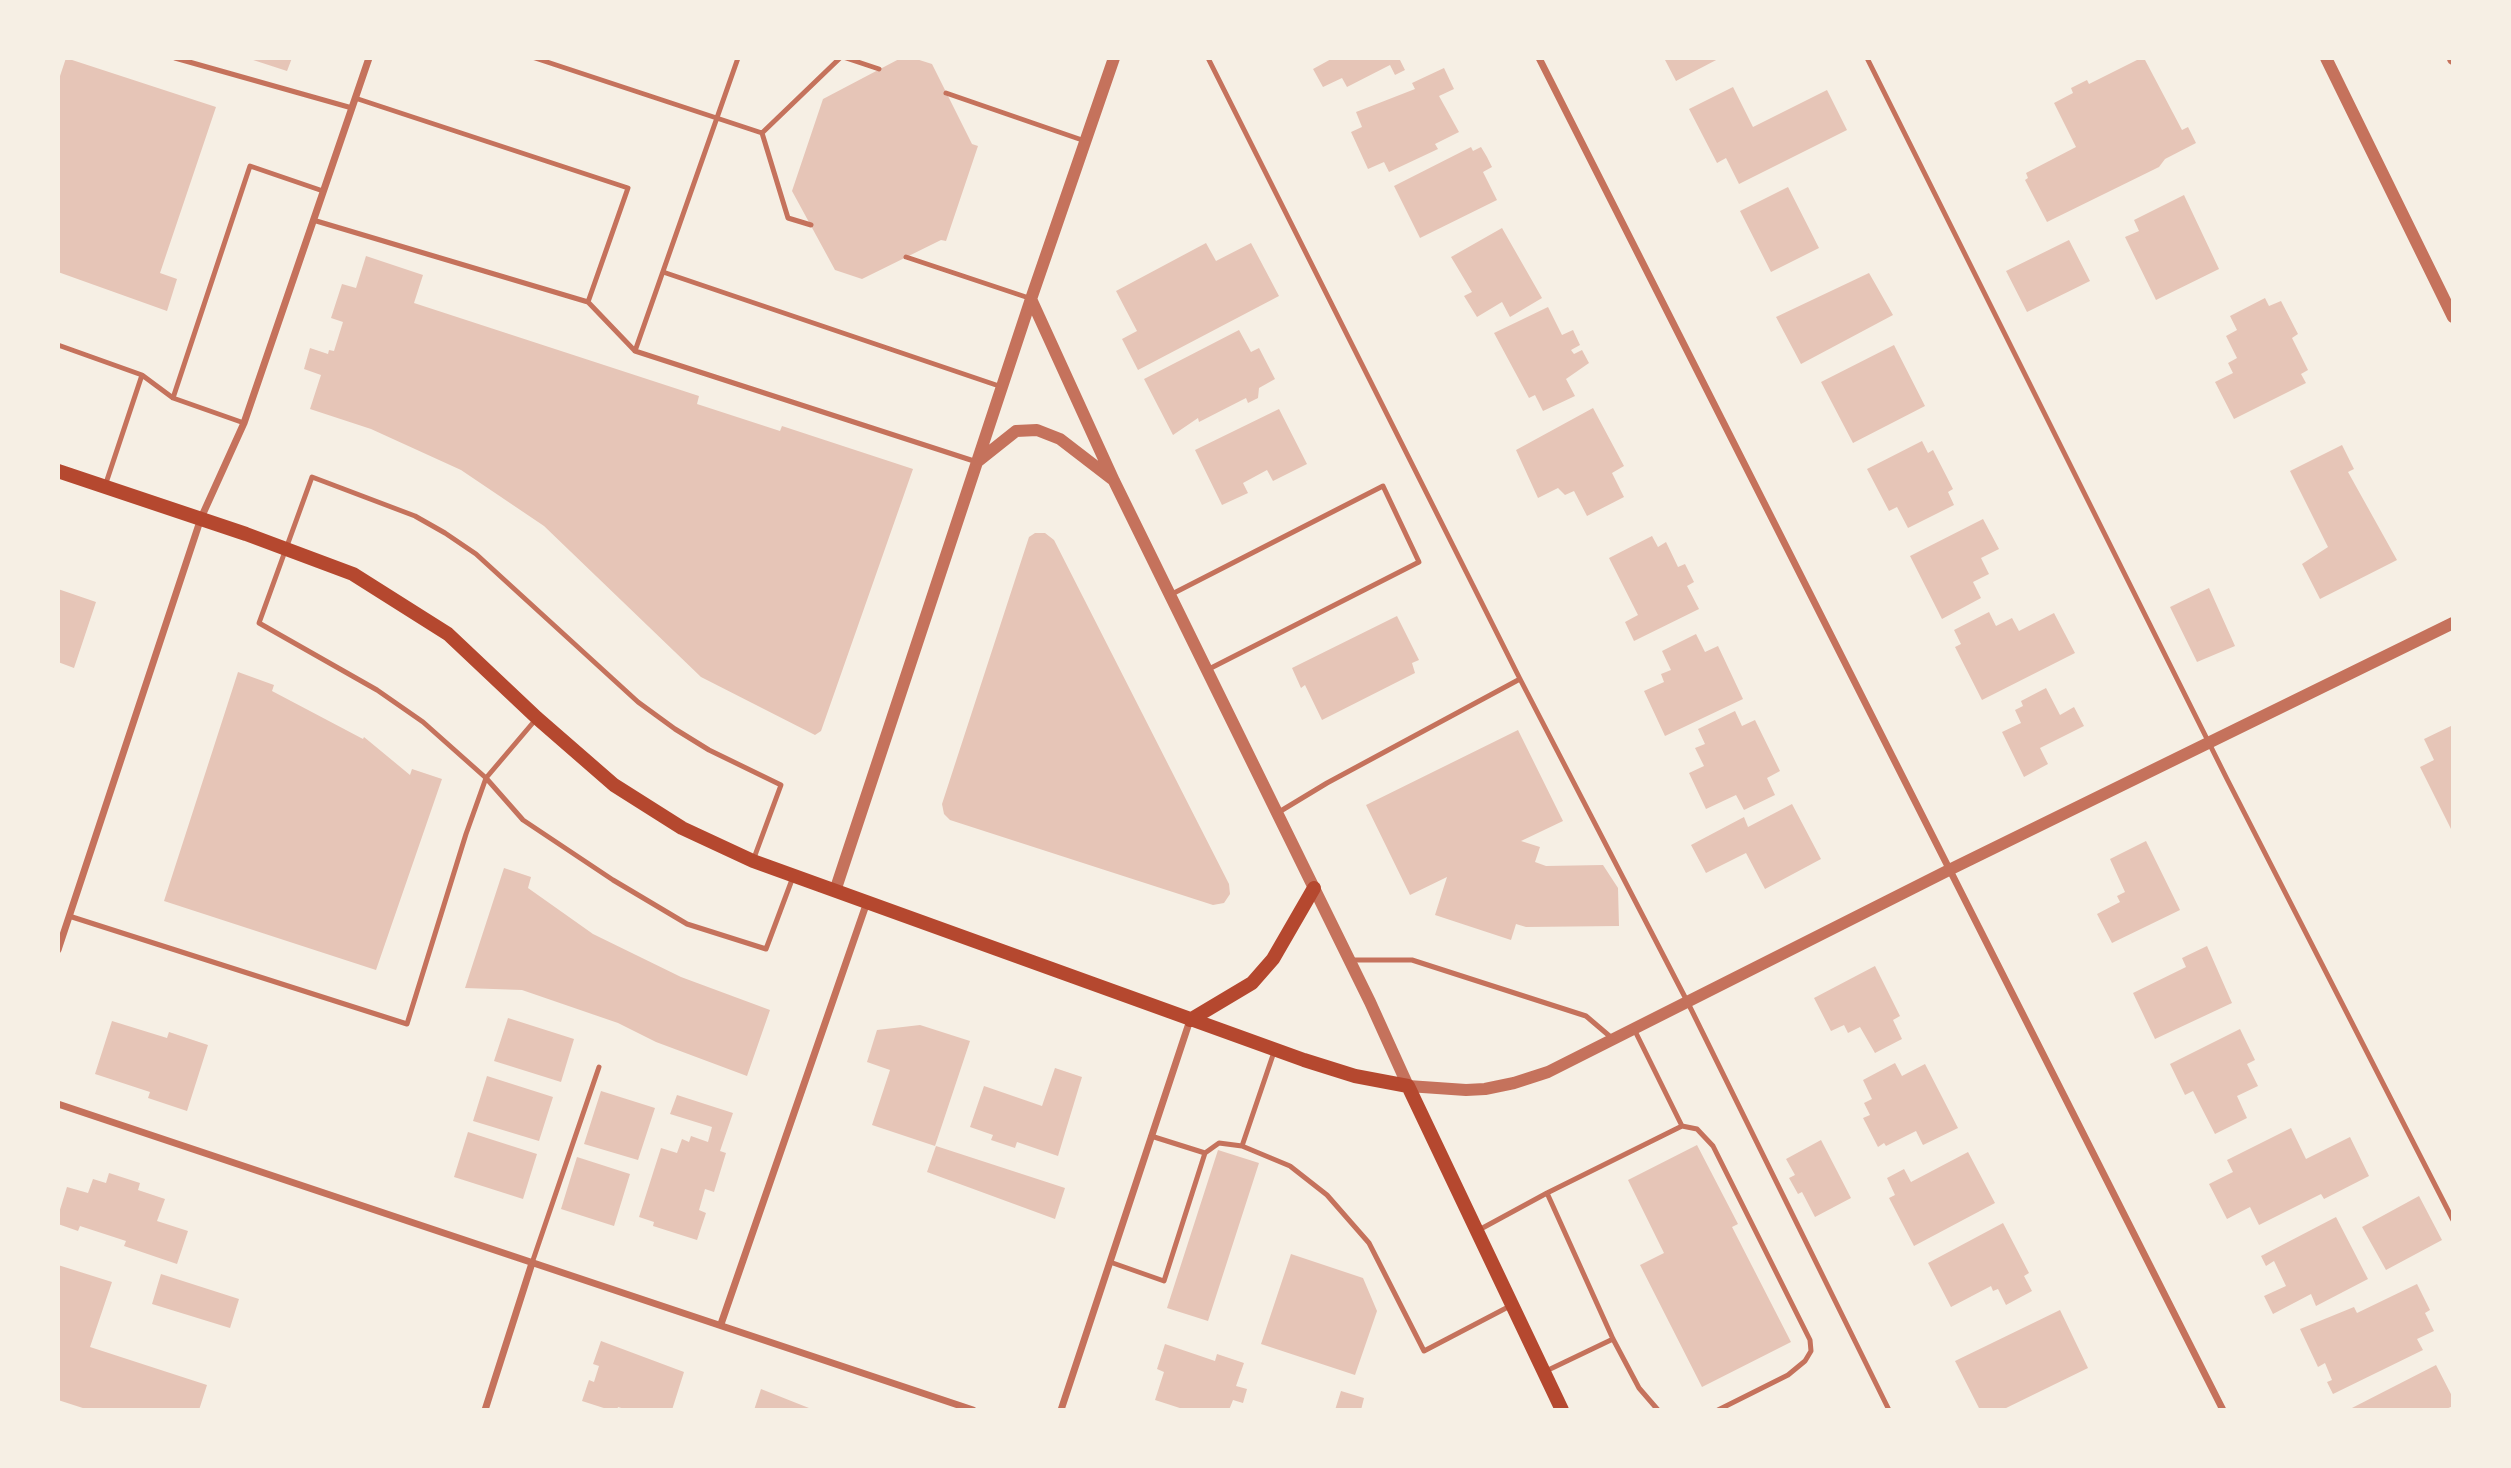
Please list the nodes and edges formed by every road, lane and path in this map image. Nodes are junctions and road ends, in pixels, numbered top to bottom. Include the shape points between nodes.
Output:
1 (175, 58) edge
2 (369, 58) edge
3 (535, 58) edge
4 (738, 58) edge
5 (840, 58) edge
6 (846, 58) edge
7 (1114, 58) edge
8 (1208, 58) edge
9 (1539, 58) edge
10 (1867, 58) edge
11 (2326, 58) edge
12 (879, 69) dead end
13 (946, 93) dead end
14 (355, 99) junction
15 (352, 108) junction
16 (717, 119) junction
17 (762, 133) junction
18 (1085, 141) junction
19 (323, 191) junction
20 (313, 220) junction
21 (811, 225) dead end
22 (906, 257) dead end
23 (663, 272) junction
24 (1031, 299) junction
25 (588, 302) junction
26 (2453, 317) edge
27 (58, 345) edge
28 (635, 351) junction
29 (142, 375) junction
30 (1002, 387) junction
31 (173, 398) junction
32 (244, 423) junction
33 (977, 462) junction
34 (58, 471) edge
35 (1114, 481) junction
36 (105, 486) junction
37 (201, 519) junction
38 (285, 548) junction
39 (1170, 596) junction
40 (2453, 623) edge
41 (1206, 670) junction
42 (1520, 679) junction
43 (537, 719) junction
44 (2209, 743) junction
45 (486, 778) junction
46 (1276, 814) junction
47 (753, 861) junction
48 (1949, 870) junction
49 (793, 877) junction
50 (1314, 888) junction
51 (835, 891) junction
52 (868, 901) junction
53 (69, 916) junction
54 (58, 950) edge
55 (1349, 960) junction
56 (1687, 1001) junction
57 (1190, 1020) junction
58 (1633, 1028) junction
59 (1613, 1039) junction
60 (1275, 1049) junction
61 (599, 1067) dead end
62 (1409, 1086) junction
63 (58, 1104) edge
64 (1682, 1126) junction
65 (1152, 1136) junction
66 (1242, 1146) junction
67 (1205, 1153) junction
68 (1547, 1193) junction
69 (2453, 1220) edge
70 (1477, 1231) junction
71 (1110, 1262) junction
72 (532, 1263) junction
73 (1513, 1305) junction
74 (721, 1324) junction
75 (1613, 1339) junction
76 (1544, 1371) junction
77 (485, 1410) edge
78 (973, 1410) edge
79 (1061, 1410) edge
80 (1562, 1410) edge
81 (1658, 1410) edge
82 (1718, 1410) edge
83 (1889, 1410) edge
84 (2223, 1410) edge

1 - 15 lane
2 - 14 street
3 - 16 lane
4 - 16 lane
5 - 17 lane
6 - 12 lane
7 - 18 street
8 - 42 lane
9 - 48 street
10 - 44 lane
11 - 26 street
13 - 18 lane
14 - 15 street
14 - 25 lane via 628,188
15 - 19 street
16 - 17 lane
16 - 23 lane
17 - 21 lane via 788,218
18 - 24 street
19 - 20 street
19 - 31 lane via 250,166
20 - 25 lane
20 - 32 street
22 - 24 lane
23 - 28 lane
23 - 30 lane
24 - 30 street
24 - 35 street
25 - 28 lane
27 - 29 lane
28 - 33 lane
29 - 31 lane
29 - 36 lane
30 - 33 street
31 - 32 lane
32 - 37 street
33 - 35 street via 1016,431 1037,430 1060,439
33 - 51 street
34 - 36 main road
35 - 39 street
36 - 37 main road
37 - 38 main road
37 - 53 street
38 - 43 main road via 353,574 448,634
38 - 45 lane via 259,623 377,690 423,722
38 - 47 lane via 312,477 415,516 476,554 638,702 709,750 781,785
39 - 41 street
39 - 41 lane via 1383,486 1419,562
40 - 44 street
41 - 46 street
42 - 46 lane
42 - 56 lane
43 - 45 lane
43 - 47 main road via 614,785 682,828
44 - 48 street
44 - 69 lane
45 - 49 lane via 523,820 687,924 766,949
45 - 53 lane via 407,1024
46 - 50 street
47 - 49 main road
48 - 56 street
48 - 84 street
49 - 51 main road
50 - 55 street
50 - 57 main road via 1273,959 1252,983
51 - 52 main road
52 - 57 main road
52 - 74 street
53 - 54 street
55 - 59 lane via 1412,960 1586,1016
55 - 62 street
56 - 58 street
56 - 83 lane
57 - 60 main road
57 - 65 street
58 - 59 street
58 - 64 lane
59 - 62 street via 1548,1072 1514,1083 1466,1090
60 - 62 main road via 1355,1076
60 - 66 lane
61 - 72 lane
62 - 70 main road
63 - 72 street
64 - 68 lane
64 - 82 lane via 1697,1129 1713,1146 1810,1340 1811,1351 1805,1361 1788,1375
65 - 67 lane
65 - 71 street
66 - 67 lane via 1219,1143
66 - 73 lane via 1290,1166 1327,1195 1368,1243 1424,1351
67 - 71 lane via 1164,1281
68 - 70 lane
68 - 75 lane
70 - 73 main road
71 - 79 street
72 - 74 street
72 - 77 street
73 - 76 main road
74 - 78 street
75 - 76 lane
75 - 81 lane via 1639,1388
76 - 80 main road

